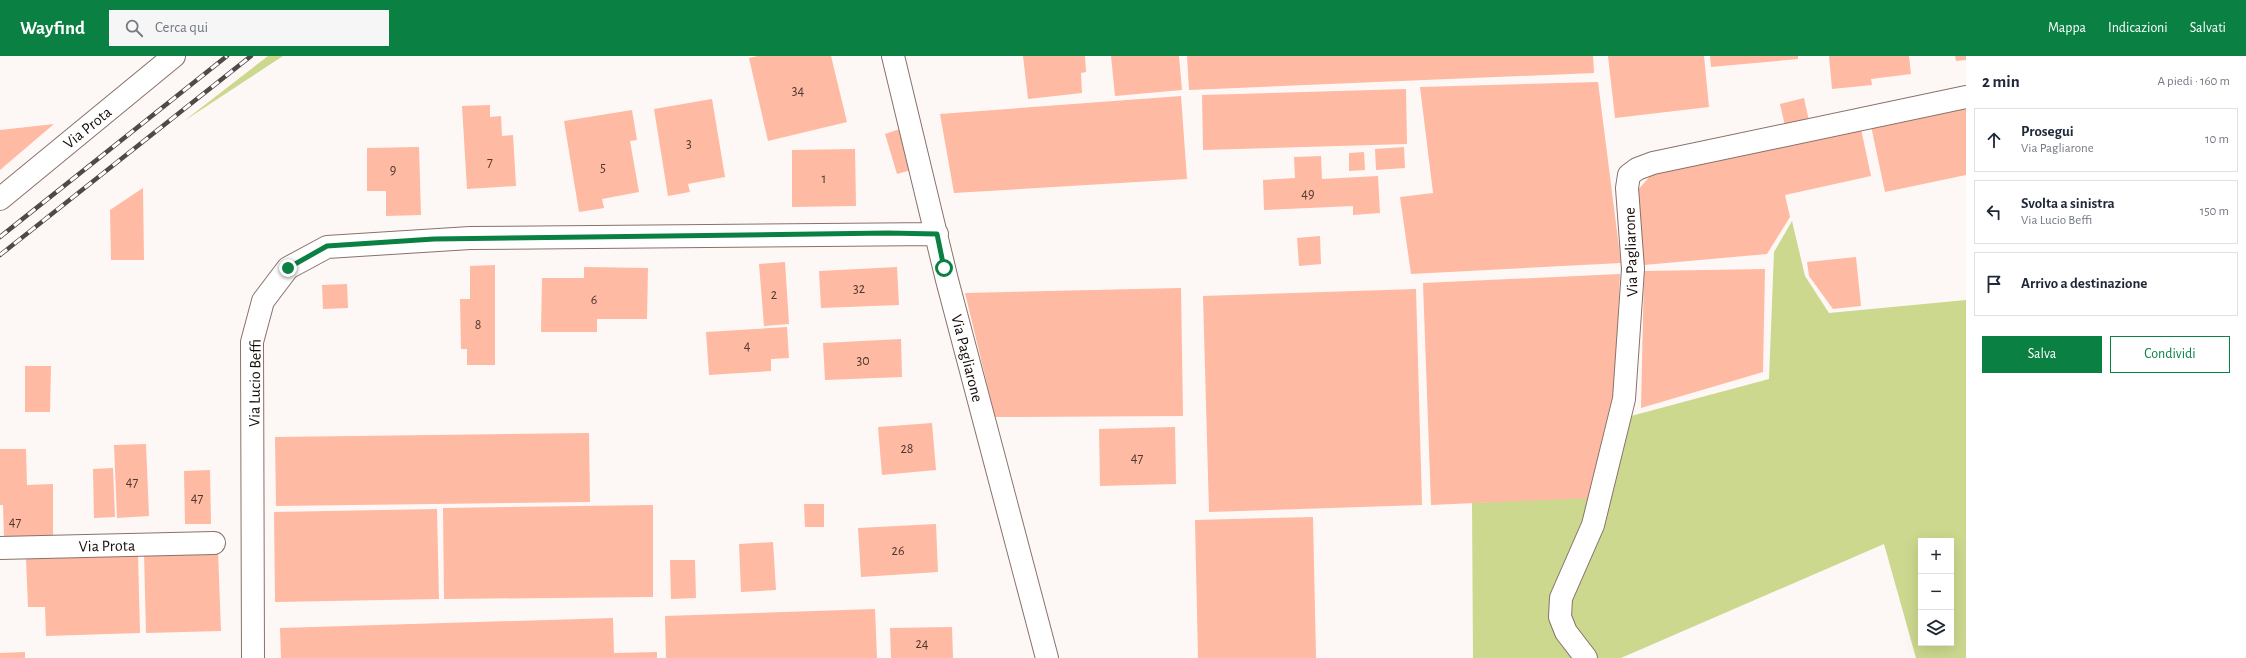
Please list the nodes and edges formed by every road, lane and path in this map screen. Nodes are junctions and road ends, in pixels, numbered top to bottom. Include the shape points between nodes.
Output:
1 (174, 56) edge
2 (893, 56) edge
3 (1966, 96) edge
4 (0, 199) edge
5 (937, 234) junction
6 (214, 543) dead end
7 (0, 548) edge
8 (253, 658) edge
9 (1047, 658) edge
10 (1586, 658) edge

1 - 4 street, Via Prota
2 - 5 street, Via Pagliarone
3 - 10 street, Via Pagliarone via 1652,163 1629,175 1627,188 1633,269 1624,399 1592,525 1561,598 1560,617 1566,632
5 - 8 street, Via Lucio Beffi via 434,239 327,246 288,268 263,301 252,342
5 - 9 street, Via Pagliarone
6 - 7 street, Via Prota

